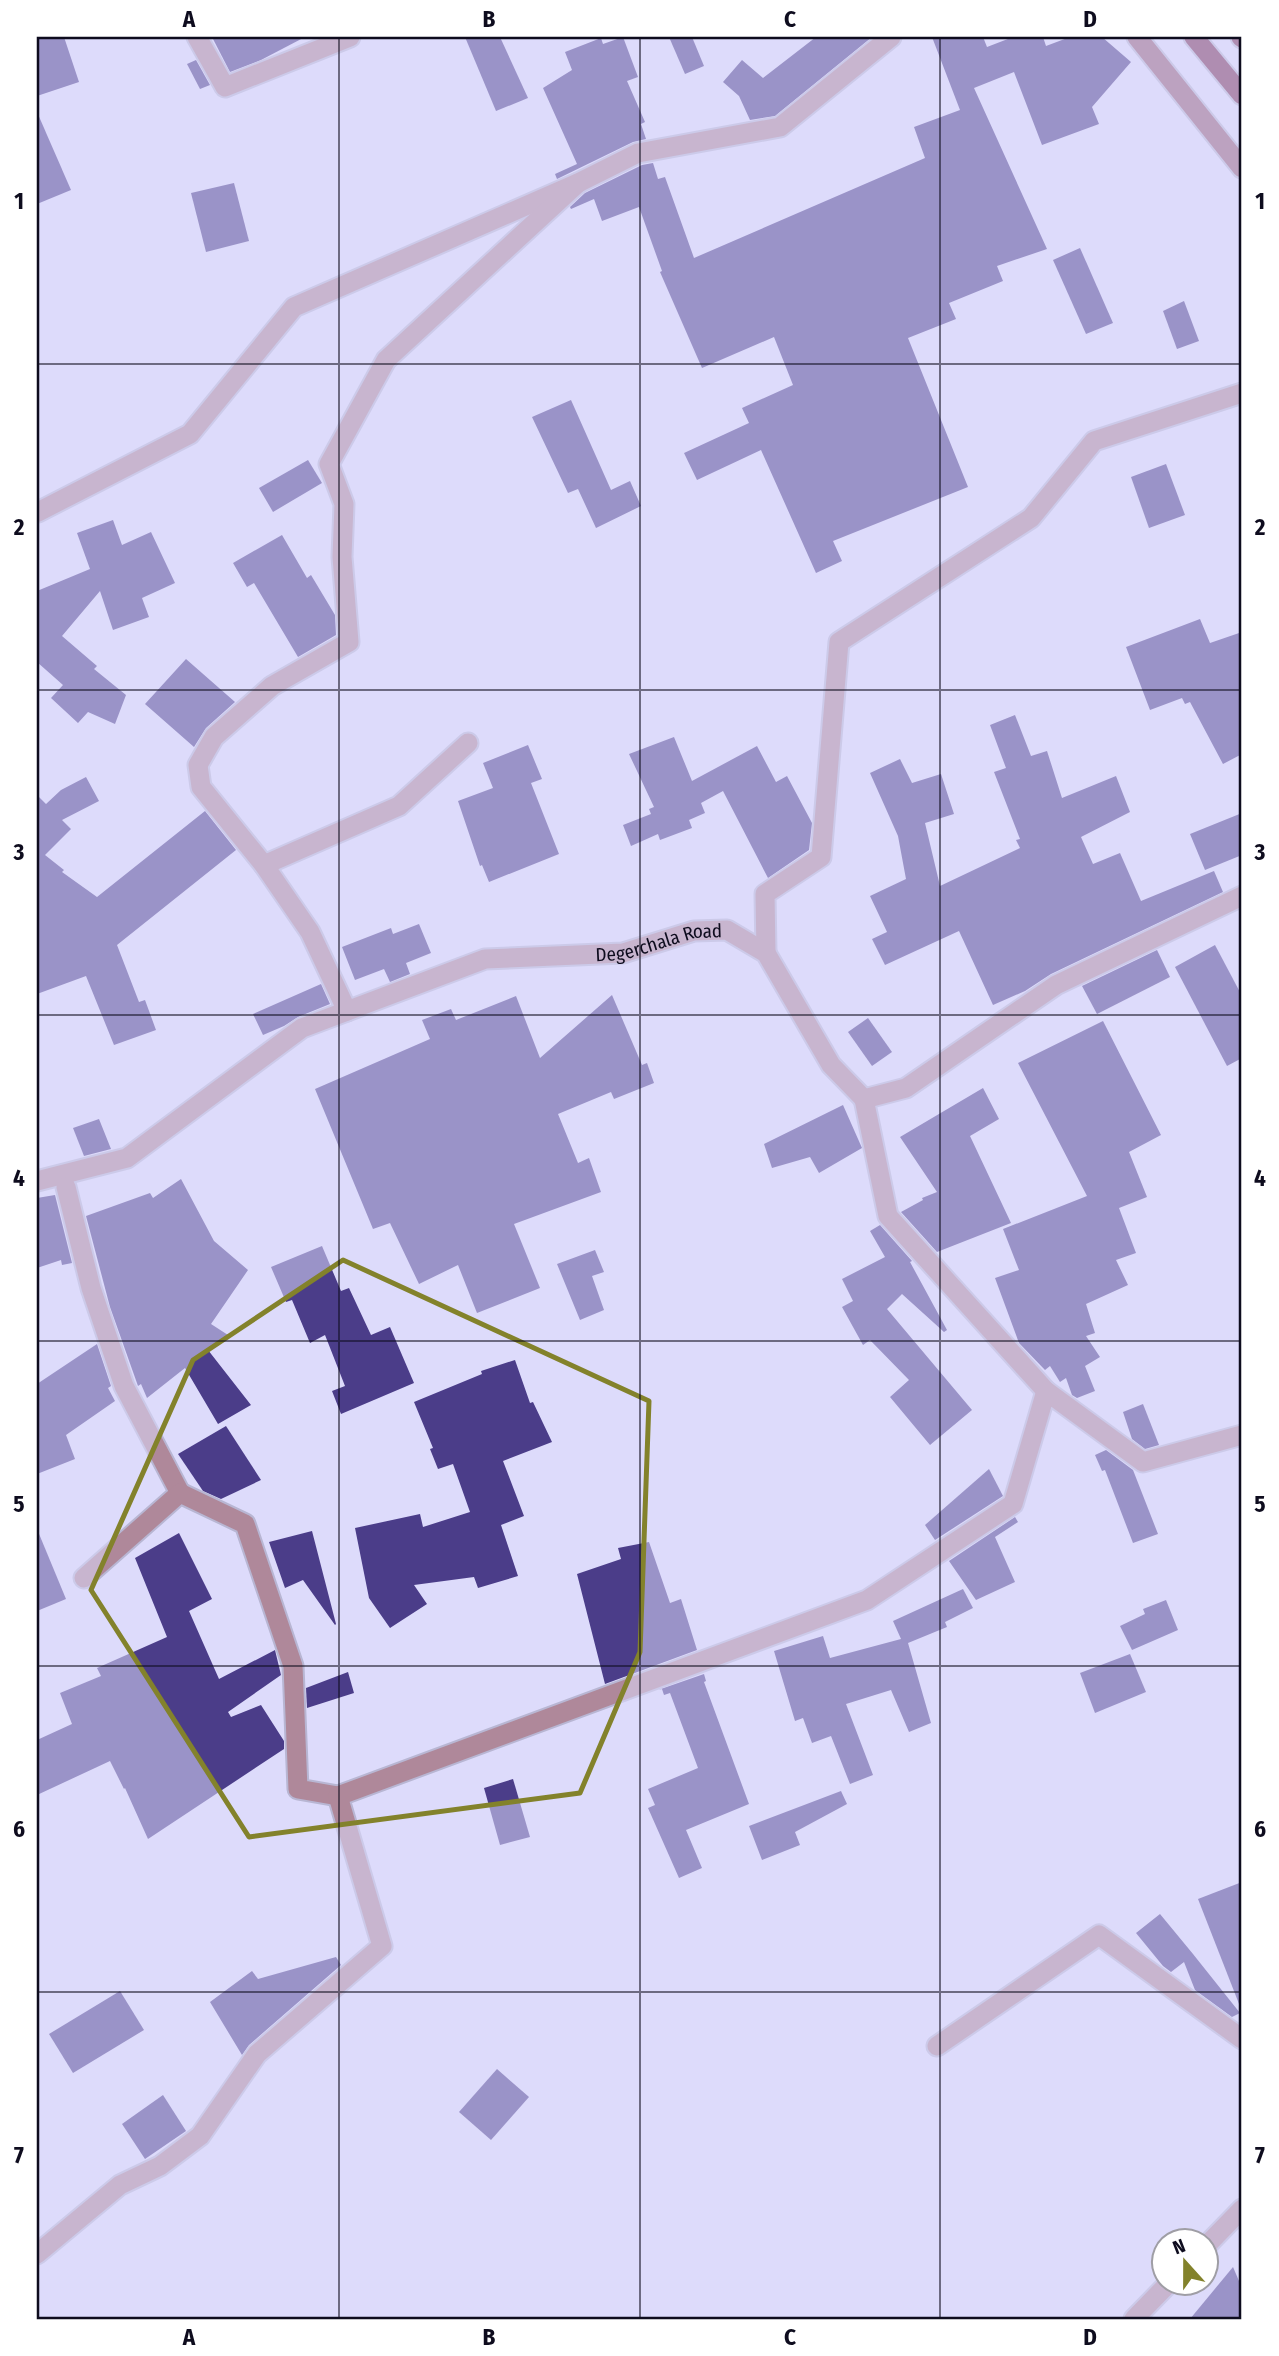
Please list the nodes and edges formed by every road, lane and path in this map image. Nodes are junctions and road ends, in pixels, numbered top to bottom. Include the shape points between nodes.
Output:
1 (197, 37) edge
2 (350, 37) edge
3 (891, 37) edge
4 (1137, 37) edge
5 (1194, 37) edge
6 (1242, 95) edge
7 (1242, 168) edge
8 (578, 183) junction
9 (1242, 393) edge
10 (37, 511) edge
11 (468, 743) dead end
12 (264, 865) junction
13 (1242, 896) edge
14 (766, 953) junction
15 (346, 1011) junction
16 (863, 1099) junction
17 (37, 1181) edge
18 (66, 1187) dead end
19 (1045, 1391) junction
20 (1242, 1435) edge
21 (180, 1493) junction
22 (84, 1578) dead end
23 (338, 1796) junction
24 (1242, 2039) edge
25 (937, 2046) dead end
26 (1242, 2209) edge
27 (1220, 2232) edge
28 (37, 2254) edge
29 (1157, 2296) edge
30 (1134, 2319) edge

1 - 2 street via 225,87
3 - 8 street via 780,127 638,153
4 - 7 main road
5 - 6 highway
8 - 10 street via 294,307 190,434
8 - 12 street via 386,360 329,464 344,504 342,557 349,642 272,686 214,737 198,765 201,787
9 - 14 street via 1094,441 1031,518 839,642 821,857 765,894
11 - 12 street via 399,806
12 - 15 street via 310,932
13 - 16 street via 1056,985 906,1088
14 - 15 street, Degerchala Road via 727,929 694,931 623,953 485,958
14 - 16 street, Degerchala Road via 831,1065
15 - 17 street, Degerchala Road via 302,1028 127,1158
16 - 19 street via 888,1216
18 - 21 street via 91,1288 124,1386
19 - 20 street via 1143,1462
19 - 23 street via 1013,1504 867,1600
21 - 22 street
21 - 23 street via 245,1524 293,1667 298,1789
23 - 28 street via 382,1947 257,2054 200,2136 160,2166 120,2185
24 - 25 street via 1098,1935
26 - 27 street
29 - 30 street

